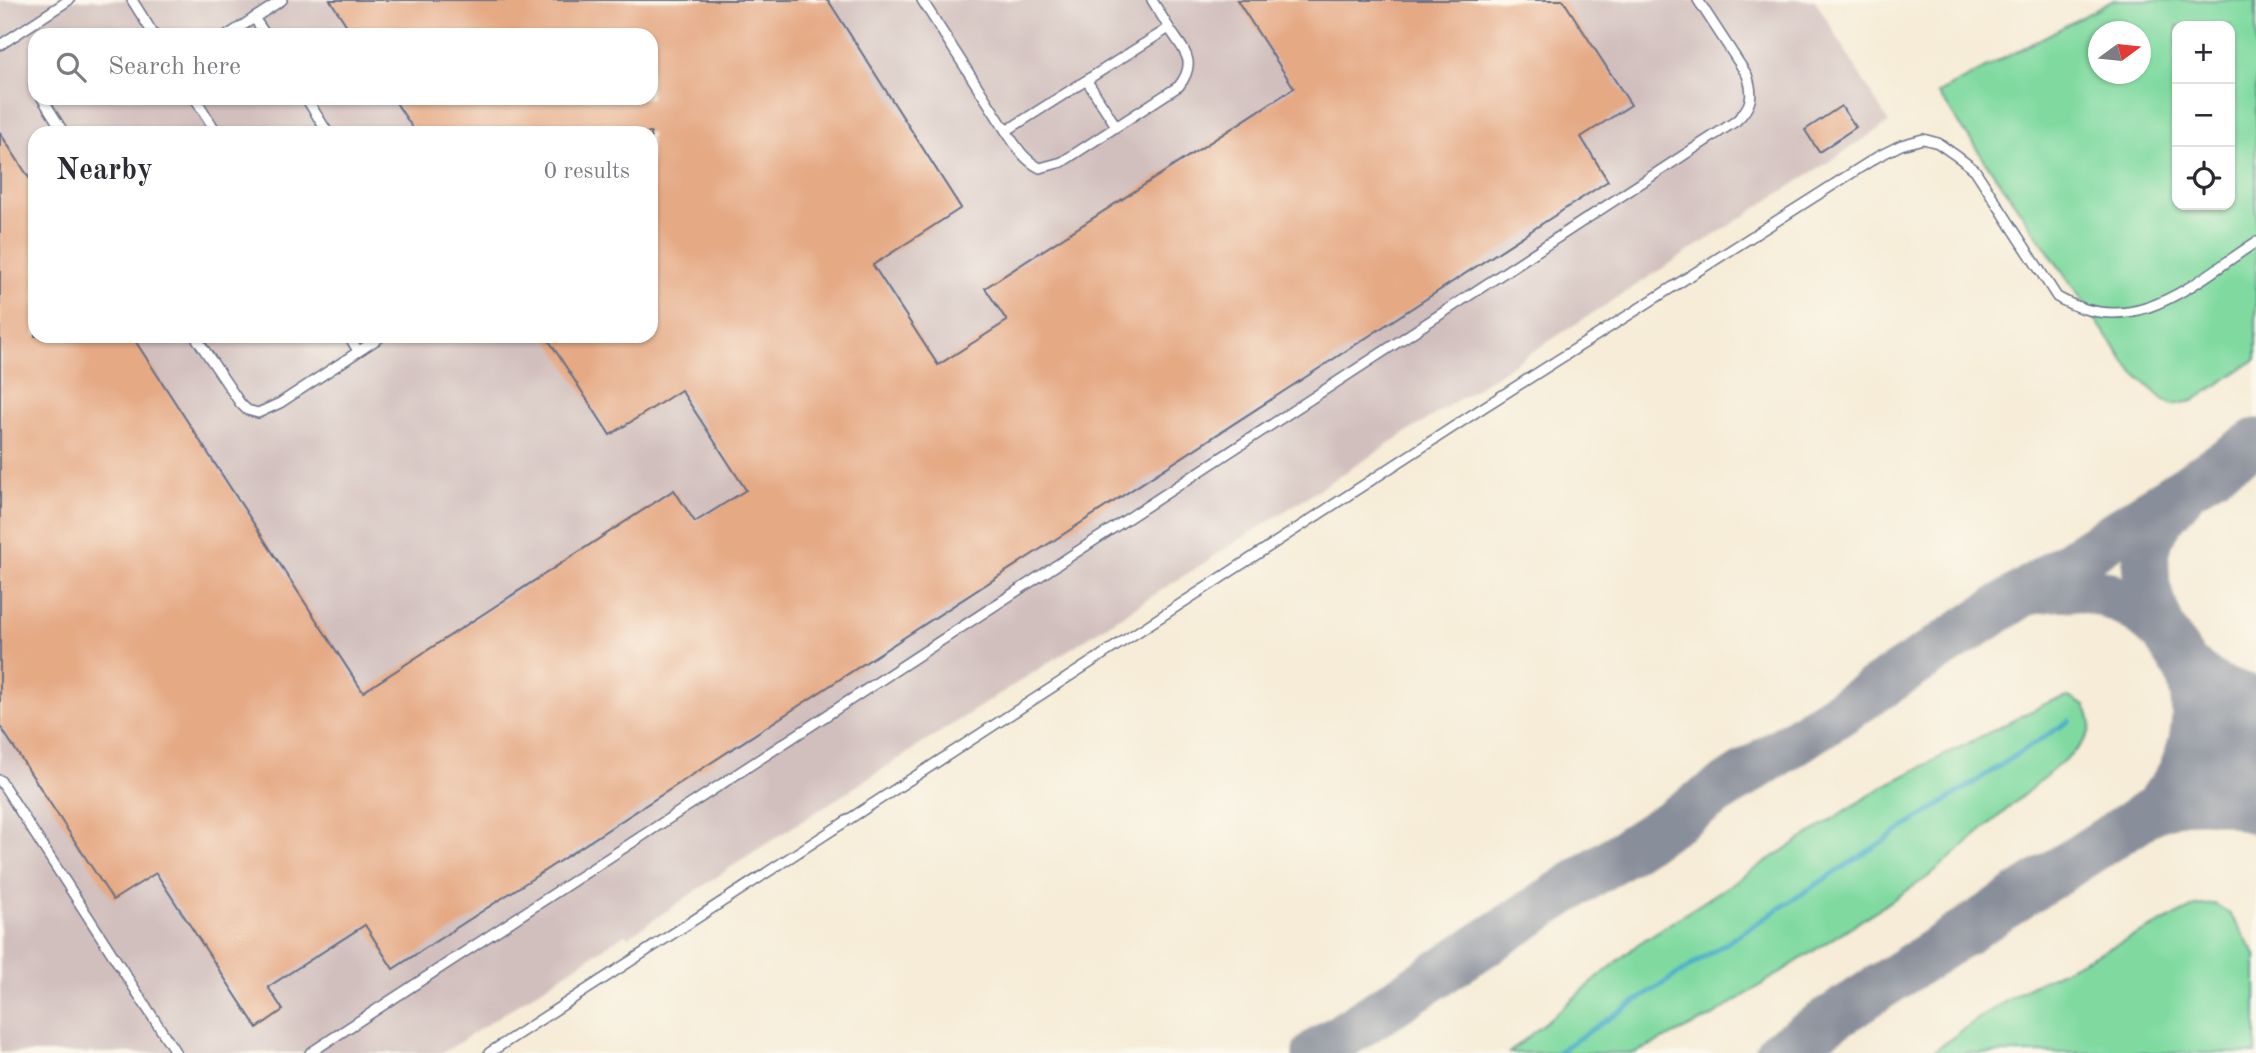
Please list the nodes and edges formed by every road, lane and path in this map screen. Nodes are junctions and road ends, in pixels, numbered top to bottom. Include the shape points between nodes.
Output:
1 (69, 0) edge
2 (132, 0) edge
3 (282, 0) edge
4 (922, 0) edge
5 (1152, 0) edge
6 (1698, 0) edge
7 (254, 18) junction
8 (150, 28) edge
9 (239, 28) edge
10 (260, 28) edge
11 (1170, 28) junction
12 (0, 45) edge
13 (1087, 81) junction
14 (46, 105) edge
15 (199, 105) edge
16 (310, 105) edge
17 (60, 126) edge
18 (213, 126) edge
19 (324, 126) edge
20 (1116, 126) junction
21 (1006, 131) junction
22 (2256, 242) edge
23 (200, 343) edge
24 (353, 343) edge
25 (371, 343) edge
26 (358, 351) junction
27 (0, 779) edge
28 (176, 1053) edge
29 (310, 1053) edge
30 (489, 1053) edge

1 - 12 lane
2 - 8 lane
3 - 7 lane
4 - 21 lane
5 - 11 lane
6 - 29 lane via 1752,89 1752,102 1737,121
7 - 9 lane
7 - 10 lane
11 - 13 lane
11 - 20 lane via 1188,57 1187,76 1179,86
13 - 20 lane
13 - 21 lane
14 - 17 lane
15 - 18 lane
16 - 19 lane
20 - 21 lane via 1062,162 1040,168 1025,158
22 - 30 lane via 2159,305 2102,314 2077,308 2057,297 1975,170 1938,143 1923,139 1901,145 1473,414
23 - 26 lane via 240,404 258,413
24 - 26 lane
25 - 26 lane
27 - 28 lane

